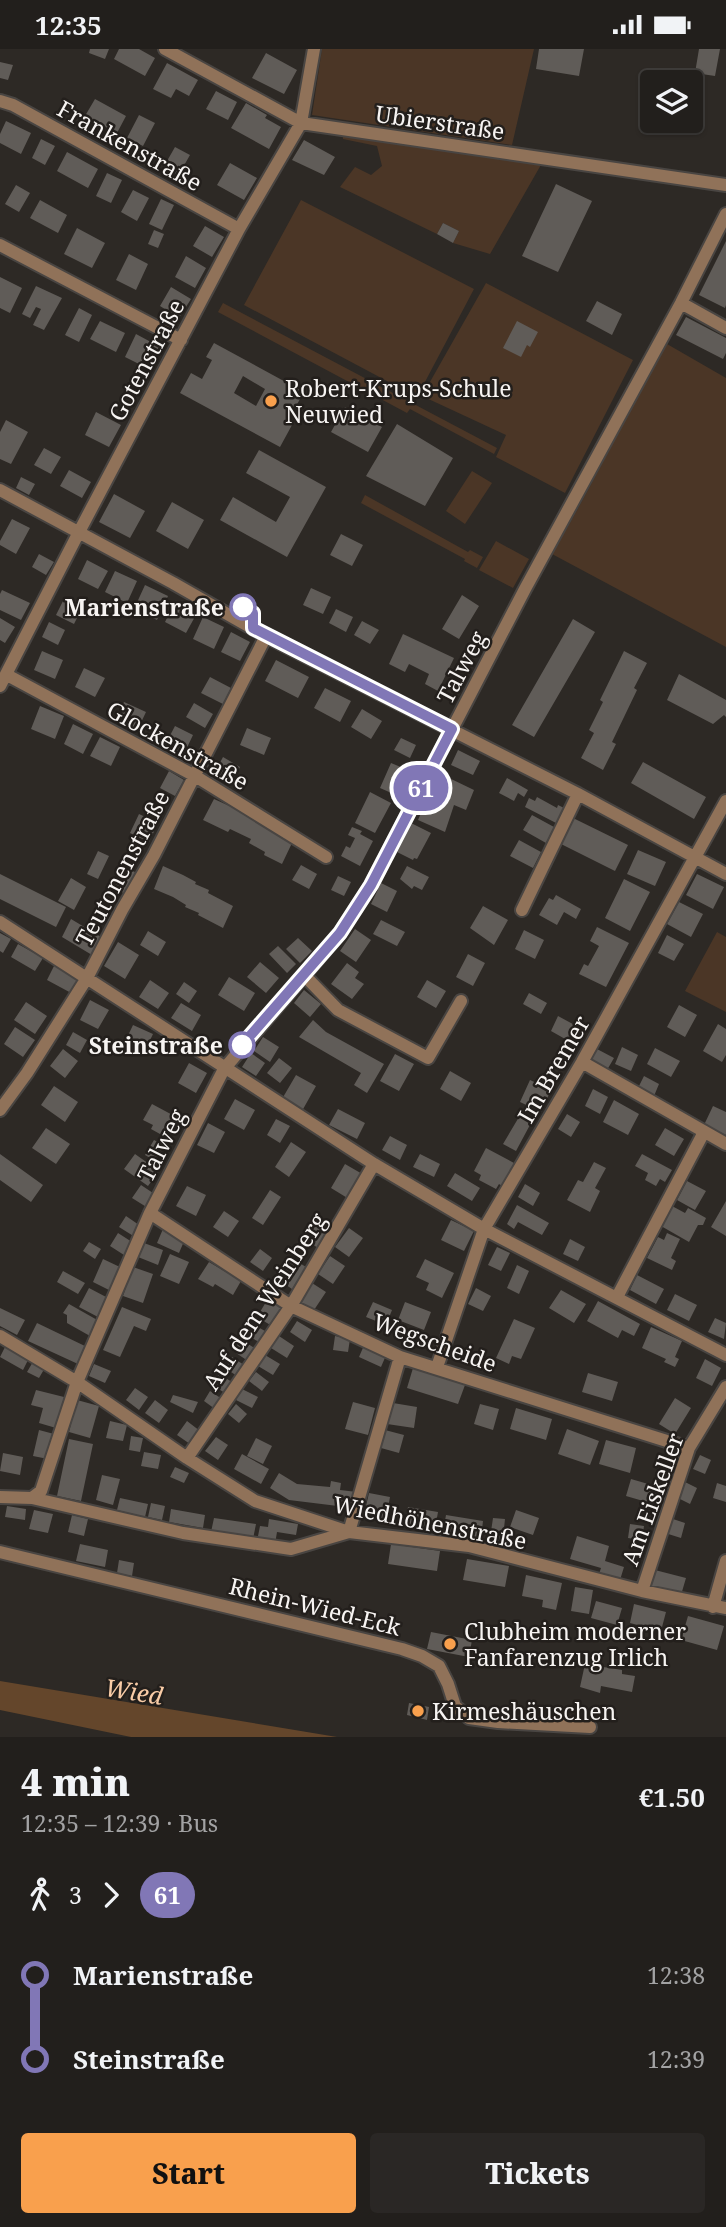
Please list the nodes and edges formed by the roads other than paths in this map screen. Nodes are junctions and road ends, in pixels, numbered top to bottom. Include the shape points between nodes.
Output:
1 (165, 49) edge
2 (314, 49) edge
3 (0, 101) edge
4 (302, 123) junction
5 (726, 185) edge
6 (726, 214) edge
7 (239, 229) junction
8 (0, 245) edge
9 (681, 303) junction
10 (726, 328) edge
11 (181, 340) junction
12 (0, 491) edge
13 (79, 532) junction
14 (266, 636) junction
15 (3, 681) edge
16 (452, 729) junction
17 (195, 776) junction
18 (578, 794) junction
19 (726, 801) edge
20 (326, 857) dead end
21 (696, 858) junction
22 (726, 874) edge
23 (522, 910) dead end
24 (0, 922) edge
25 (304, 975) junction
26 (87, 978) junction
27 (461, 1001) dead end
28 (582, 1062) junction
29 (224, 1069) junction
30 (0, 1110) edge
31 (704, 1132) junction
32 (726, 1144) edge
33 (374, 1164) junction
34 (150, 1213) junction
35 (484, 1229) junction
36 (617, 1297) junction
37 (291, 1306) junction
38 (0, 1336) edge
39 (726, 1355) edge
40 (400, 1357) junction
41 (437, 1367) junction
42 (77, 1382) junction
43 (726, 1387) edge
44 (689, 1448) junction
45 (187, 1458) junction
46 (0, 1497) edge
47 (32, 1498) junction
48 (349, 1532) junction
49 (0, 1552) edge
50 (726, 1561) edge
51 (642, 1591) junction
52 (720, 1608) edge
53 (590, 1727) dead end

1 - 4 street, Ubierstraße
2 - 4 street, Gotenstraße
3 - 7 street, Frankenstraße
4 - 5 street, Ubierstraße
4 - 7 street, Gotenstraße
6 - 9 street, Talweg
7 - 11 street, Gotenstraße
8 - 11 street
9 - 10 street
9 - 16 street, Talweg
11 - 13 street, Gotenstraße
12 - 13 street
13 - 14 street
13 - 15 street, Gotenstraße
14 - 16 street
14 - 17 street, Teutonenstraße
15 - 17 street, Glockenstraße
16 - 18 street
16 - 25 street, Talweg via 371,885 340,933
17 - 20 street, Glockenstraße
17 - 26 street, Teutonenstraße
18 - 21 street
18 - 23 street
19 - 21 street, Im Bremer
21 - 22 street
21 - 28 street, Im Bremer
24 - 26 street
25 - 27 street via 338,1010 428,1058
25 - 29 street, Talweg
26 - 29 street
26 - 30 street, Teutonenstraße
28 - 31 street
28 - 35 street, Im Bremer
29 - 33 street
29 - 34 street, Talweg
31 - 32 street
31 - 36 street
33 - 35 street
33 - 37 street, Auf dem Weinberg
34 - 37 street, Wegscheide
34 - 42 street, Talweg
35 - 36 street
35 - 41 street, Im Bremer
36 - 39 street
37 - 40 street, Wegscheide
37 - 45 street, Auf dem Weinberg
38 - 42 street, Wiedhöhenstraße
40 - 41 street, Wegscheide
40 - 48 street
41 - 44 street, Wegscheide
42 - 45 street, Wiedhöhenstraße
42 - 47 street, Talweg via 41,1491
43 - 44 street, Am Eiskeller
44 - 51 street, Am Eiskeller
45 - 48 street, Wiedhöhenstraße via 255,1501
46 - 47 street
47 - 48 street via 183,1533 291,1549
48 - 51 street, Wiedhöhenstraße via 469,1546
49 - 53 street, Rhein-Wied-Eck via 422,1656 439,1666 455,1706 469,1718
50 - 52 street
51 - 52 street, Wiedhöhenstraße

